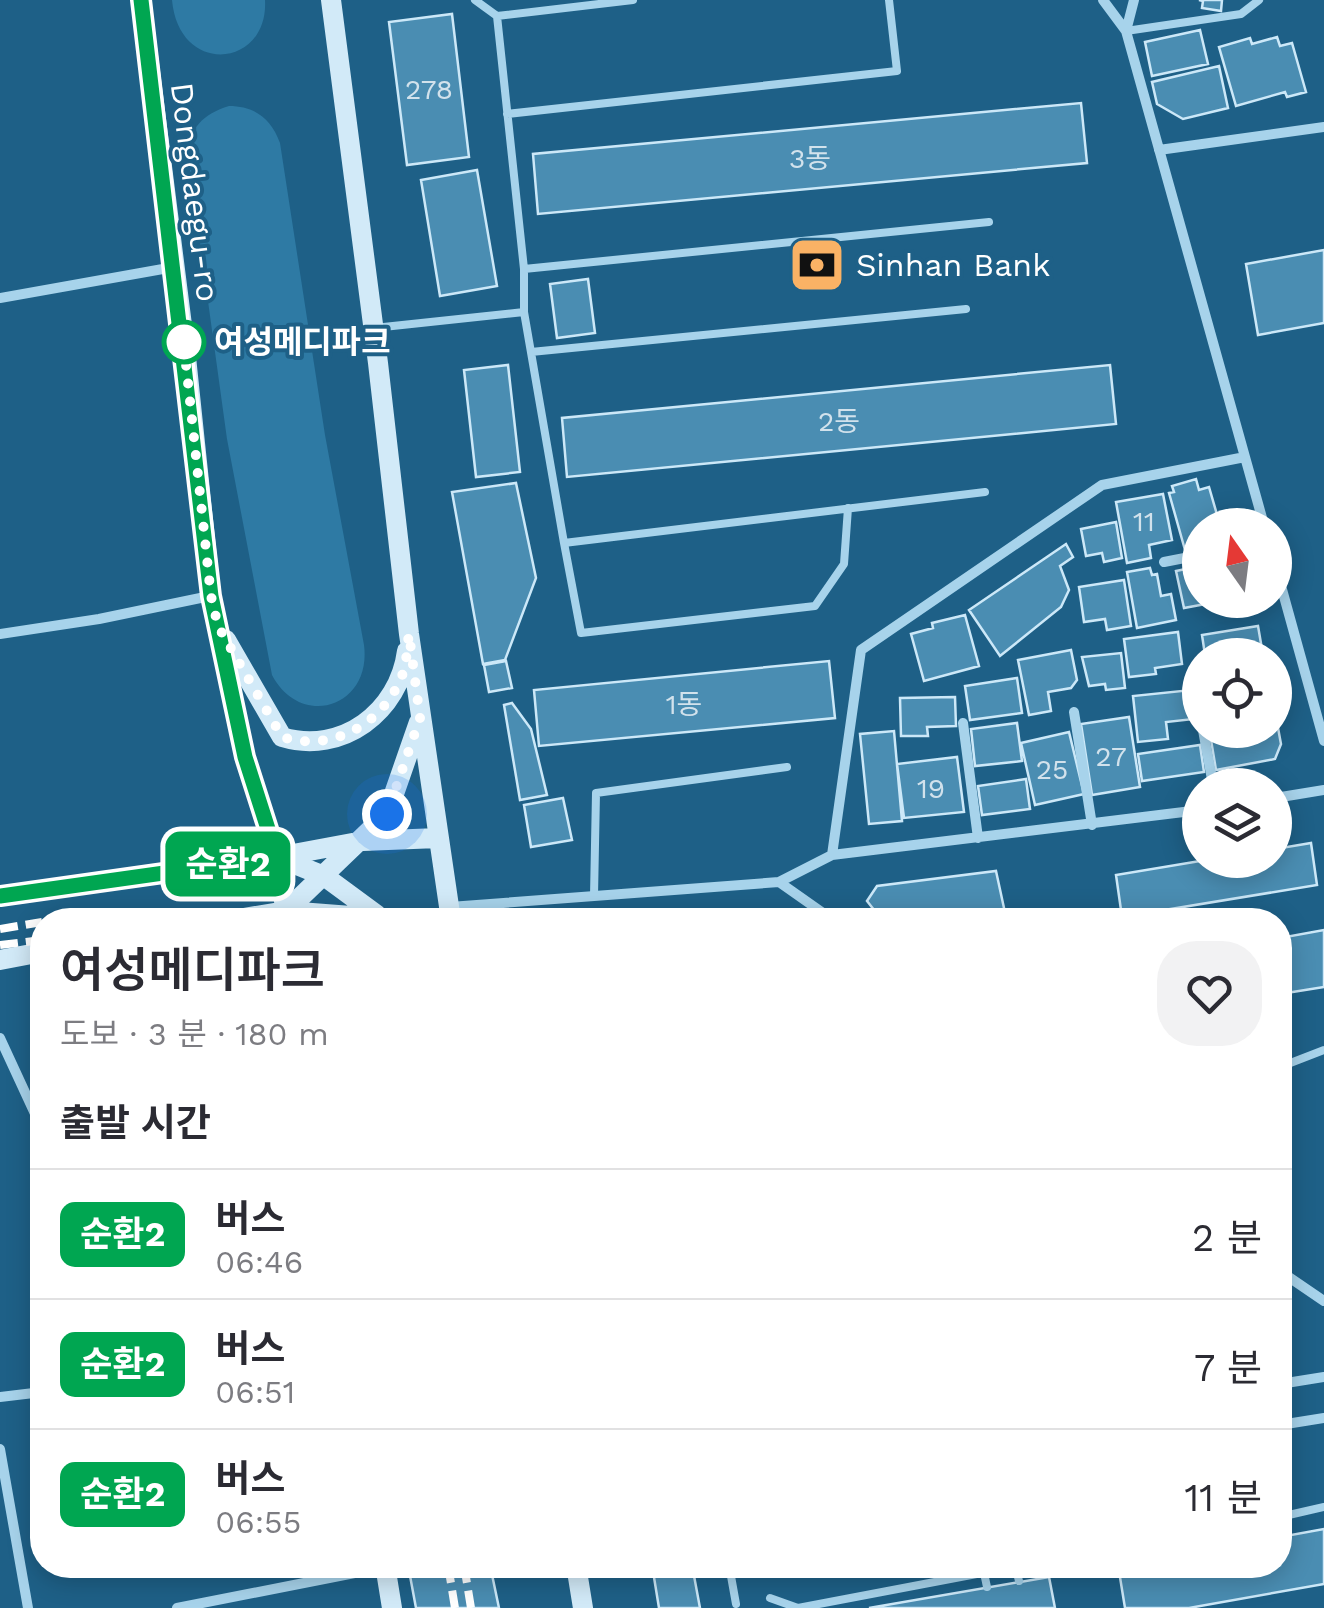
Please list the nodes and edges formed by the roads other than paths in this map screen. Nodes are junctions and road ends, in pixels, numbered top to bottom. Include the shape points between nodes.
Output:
1 (141, 0) edge
2 (330, 0) edge
3 (475, 0) edge
4 (632, 0) edge
5 (889, 0) edge
6 (1104, 0) edge
7 (1134, 0) edge
8 (1259, 0) edge
9 (497, 16) junction
10 (1126, 31) junction
11 (507, 114) junction
12 (1324, 127) edge
13 (1159, 150) junction
14 (990, 222) dead end
15 (174, 268) junction
16 (524, 268) junction
17 (0, 298) edge
18 (966, 310) dead end
19 (524, 312) junction
20 (374, 328) junction
21 (530, 352) junction
22 (1245, 458) junction
23 (985, 492) dead end
24 (848, 508) junction
25 (1259, 508) edge
26 (564, 543) junction
27 (1182, 558) edge
28 (1164, 562) dead end
29 (211, 596) junction
30 (1290, 618) edge
31 (218, 626) junction
32 (0, 634) edge
33 (409, 634) junction
34 (1074, 712) dead end
35 (420, 718) junction
36 (964, 723) dead end
37 (1324, 741) edge
38 (787, 767) dead end
39 (1324, 790) edge
40 (1292, 795) edge
41 (1182, 812) edge
42 (1092, 824) junction
43 (438, 838) junction
44 (978, 838) junction
45 (363, 840) junction
46 (832, 855) junction
47 (277, 857) junction
48 (324, 876) junction
49 (779, 882) junction
50 (0, 896) edge
51 (594, 896) junction
52 (285, 908) edge
53 (293, 908) edge
54 (367, 908) edge
55 (449, 908) edge
56 (498, 908) edge
57 (816, 908) edge
58 (30, 954) edge
59 (0, 960) edge
60 (0, 1038) edge
61 (1324, 1050) edge
62 (1292, 1062) edge
63 (30, 1102) edge
64 (1292, 1279) edge
65 (1324, 1301) edge
66 (1324, 1376) edge
67 (1292, 1382) edge
68 (30, 1393) edge
69 (0, 1397) edge
70 (1324, 1418) edge
71 (1292, 1423) edge
72 (0, 1449) edge
73 (1324, 1506) edge
74 (1292, 1515) edge
75 (326, 1578) edge
76 (387, 1578) edge
77 (578, 1578) edge
78 (731, 1578) edge
79 (943, 1578) edge
80 (986, 1578) edge
81 (1019, 1578) edge
82 (1019, 1582) dead end
83 (987, 1587) dead end
84 (770, 1598) dead end
85 (736, 1604) dead end
86 (28, 1608) edge
87 (177, 1608) edge
88 (392, 1608) edge
89 (584, 1608) edge
90 (798, 1608) edge

1 - 15 main road, Dongdaegu-ro
2 - 20 main road
3 - 9 lane
4 - 9 lane
5 - 11 lane via 897,71
6 - 10 street
7 - 10 street
8 - 10 lane via 1242,14
9 - 11 lane
10 - 13 street
11 - 16 lane
12 - 13 street
13 - 22 street
14 - 16 lane
15 - 17 street
15 - 29 main road, Dongdaegu-ro
16 - 19 lane
18 - 21 lane
19 - 20 lane
19 - 21 lane
20 - 33 main road
21 - 26 lane
22 - 25 street
22 - 46 street via 1102,485 861,650
23 - 24 lane
24 - 26 lane
24 - 26 lane via 844,564 815,606 581,633
27 - 28 street
29 - 31 main road, Dongdaegu-ro
29 - 32 street
30 - 37 street
31 - 33 main road via 282,737 300,742 351,733 377,716 404,670
31 - 47 main road, Dongdaegu-ro via 245,757
33 - 35 main road
34 - 42 street
35 - 43 main road
35 - 45 main road via 387,814
36 - 44 street
38 - 51 lane via 596,793
39 - 40 street
41 - 42 street
42 - 44 street
43 - 45 main road
43 - 55 main road
44 - 46 street
45 - 47 main road
45 - 48 main road
46 - 49 street
47 - 48 main road
47 - 50 main road
47 - 52 main road, Dongdaegu-ro
48 - 53 main road
48 - 54 main road
49 - 51 street
49 - 57 street
51 - 56 street
58 - 59 main road
60 - 63 street
61 - 62 lane
64 - 65 street
66 - 67 street
68 - 69 street
70 - 71 street
72 - 86 street
73 - 74 lane
75 - 87 street
76 - 88 main road
77 - 89 main road
78 - 85 lane
79 - 90 lane
80 - 83 lane
81 - 82 lane
84 - 90 lane

